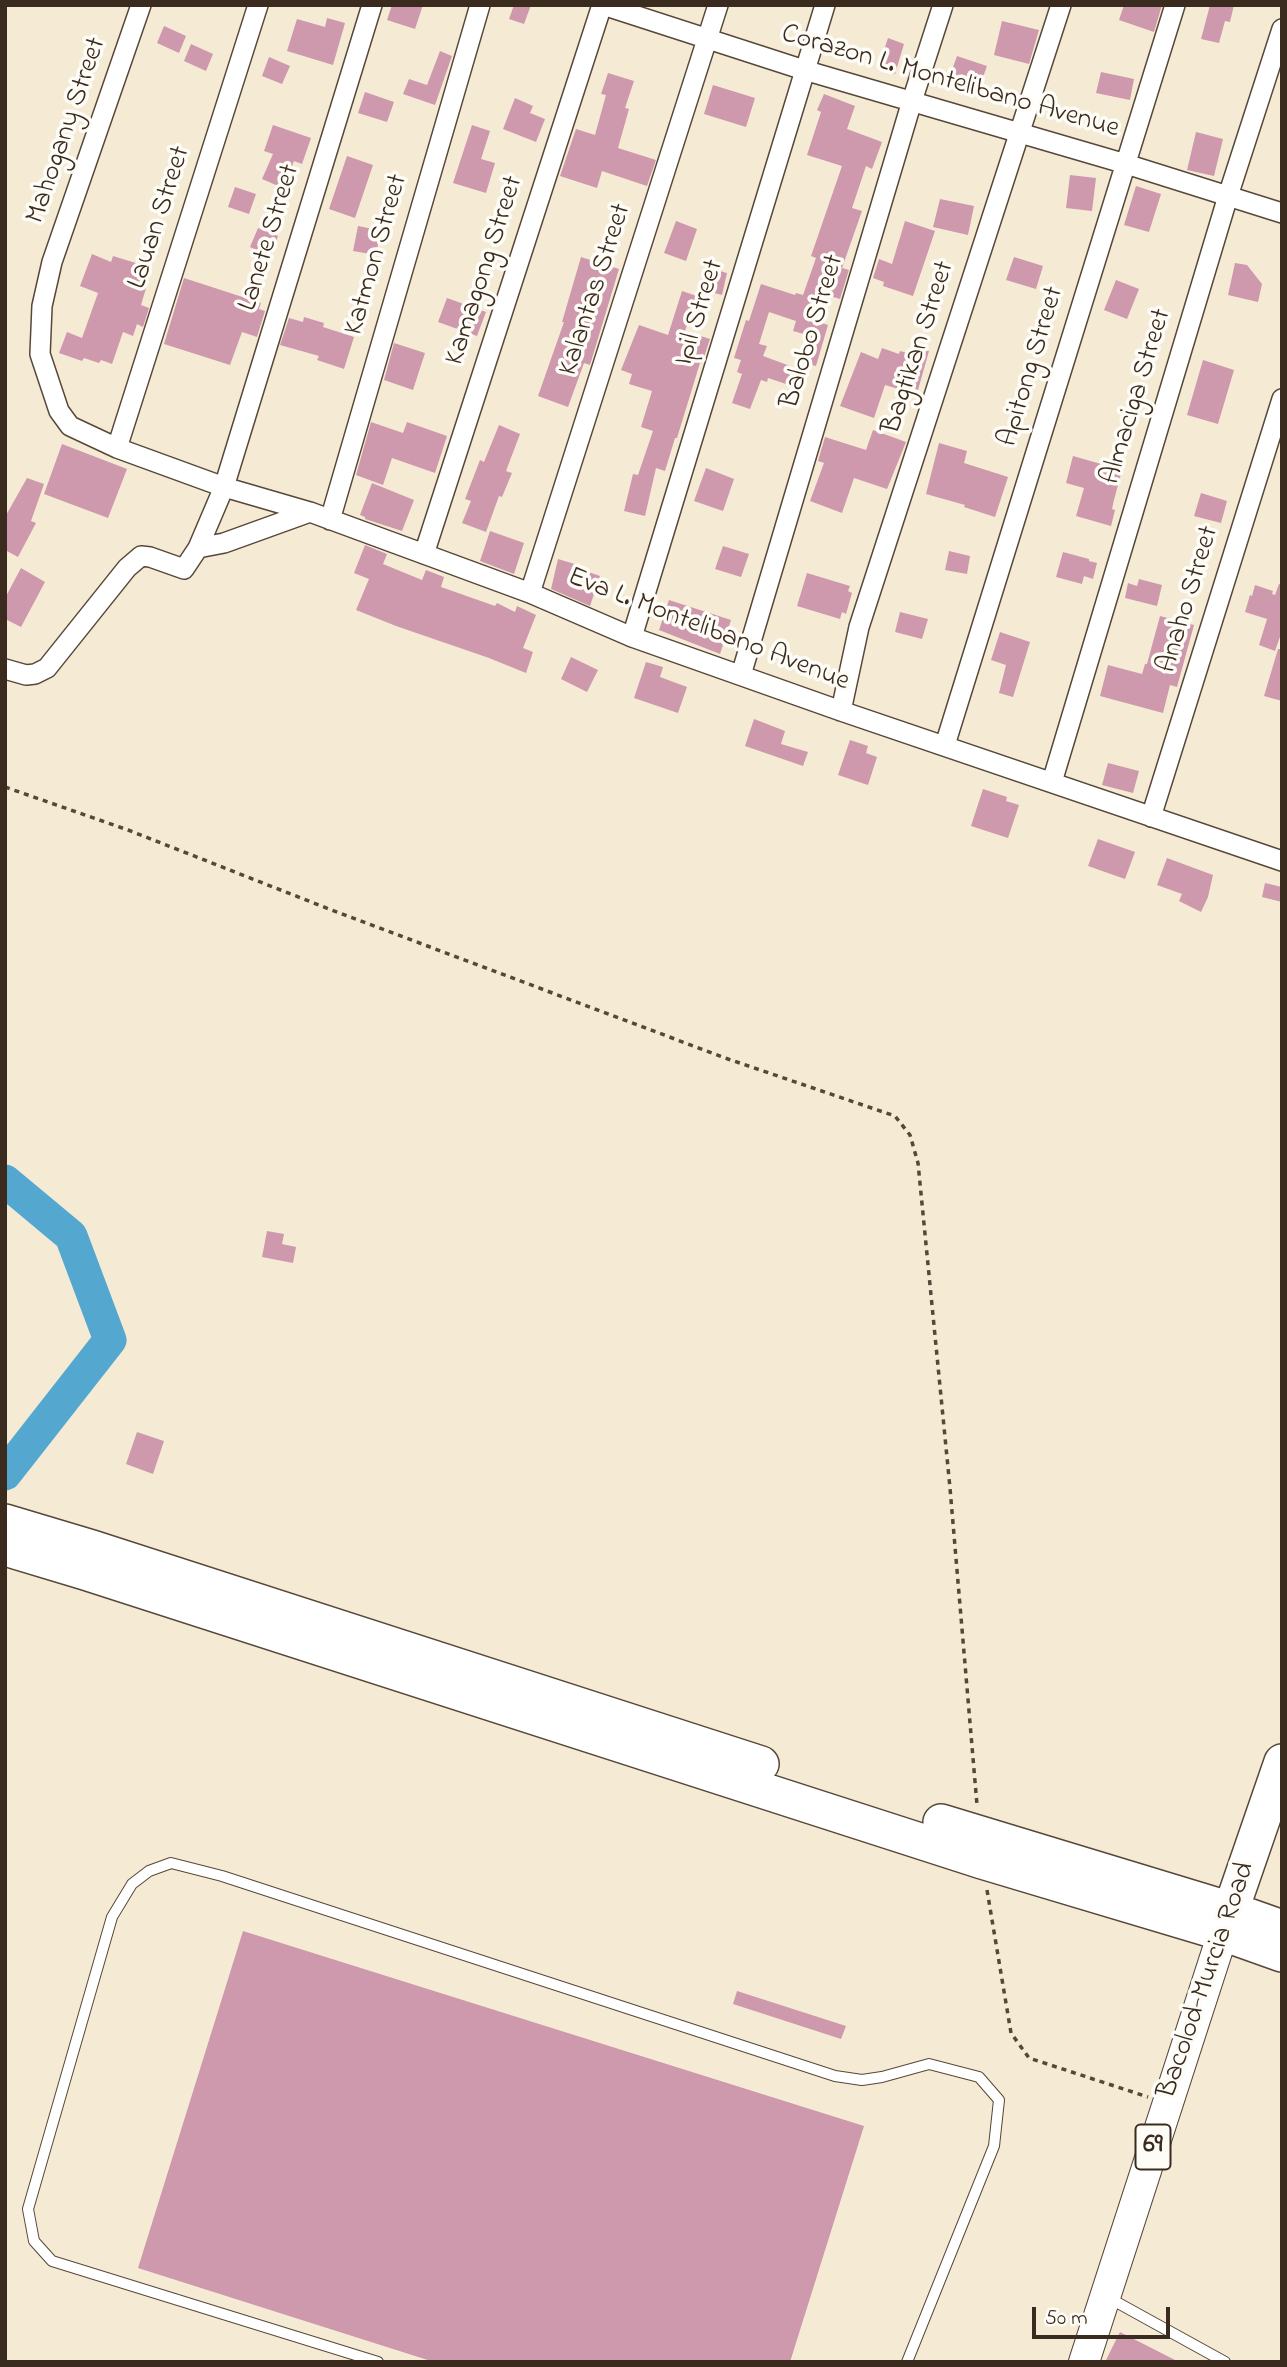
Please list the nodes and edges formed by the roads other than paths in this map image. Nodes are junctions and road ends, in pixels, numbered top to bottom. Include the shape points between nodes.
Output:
1 (141, 5) edge
2 (258, 5) edge
3 (372, 5) edge
4 (480, 5) edge
5 (602, 5) edge
6 (718, 5) edge
7 (825, 5) edge
8 (943, 5) edge
9 (1061, 5) edge
10 (1175, 5) edge
11 (1282, 29) edge
12 (708, 39) junction
13 (804, 70) junction
14 (912, 101) junction
15 (1019, 133) junction
16 (1126, 164) junction
17 (1228, 196) junction
18 (1282, 214) edge
19 (1282, 399) edge
20 (117, 448) junction
21 (224, 488) junction
22 (310, 512) junction
23 (330, 520) junction
24 (198, 548) junction
25 (424, 554) junction
26 (530, 593) junction
27 (632, 637) junction
28 (5, 669) edge
29 (741, 675) junction
30 (841, 711) junction
31 (945, 745) junction
32 (1052, 782) junction
33 (1151, 817) junction
34 (1282, 861) edge
35 (5, 1522) edge
36 (5, 1548) edge
37 (88, 1560) junction
38 (1282, 1762) edge
39 (1227, 1922) junction
40 (1282, 1928) edge
41 (1282, 1954) edge
42 (1106, 2296) junction
43 (378, 2362) edge
44 (907, 2362) edge
45 (1084, 2362) edge
46 (1225, 2362) edge

1 - 20 street, Mahogany Street via 52,262 40,333 40,354 59,411 70,426
2 - 20 street, Lauan Street
3 - 21 street, Lanete Street
4 - 23 street, Katmon Street
5 - 12 street, Corazon L. Montelibano Avenue
5 - 25 street, Kamagong Street
6 - 12 street, Kalantas Street
7 - 13 street, Ipil Street
8 - 14 street, Balobo Street
9 - 15 street, Bagtikan Street
10 - 16 street, Apitong Street
11 - 17 street, Almaciga Street
12 - 13 street, Corazon L. Montelibano Avenue
12 - 26 street, Kalantas Street
13 - 14 street, Corazon L. Montelibano Avenue
13 - 27 street, Ipil Street
14 - 15 street, Corazon L. Montelibano Avenue
14 - 29 street, Balobo Street
15 - 16 street, Corazon L. Montelibano Avenue
15 - 30 street, Bagtikan Street via 859,627
16 - 17 street, Corazon L. Montelibano Avenue
16 - 31 street, Apitong Street
17 - 18 street, Corazon L. Montelibano Avenue
17 - 32 street, Almaciga Street
19 - 33 street, Anaho Street
20 - 21 street, Eva L. Montelibano Avenue
21 - 22 street, Eva L. Montelibano Avenue
21 - 24 street, Lanete Street
22 - 23 street, Eva L. Montelibano Avenue
22 - 24 street
23 - 25 street, Eva L. Montelibano Avenue
24 - 28 street via 184,569 141,556 47,668 26,675
25 - 26 street, Eva L. Montelibano Avenue
26 - 27 street, Eva L. Montelibano Avenue
27 - 29 street, Eva L. Montelibano Avenue
29 - 30 street, Eva L. Montelibano Avenue
30 - 31 street, Eva L. Montelibano Avenue
31 - 32 street, Eva L. Montelibano Avenue
32 - 33 street, Eva L. Montelibano Avenue
33 - 34 street, Eva L. Montelibano Avenue
35 - 37 highway
36 - 37 highway
37 - 39 highway
38 - 39 highway, Bacolod-Murcia Road / 69
39 - 40 highway
39 - 41 highway
39 - 42 main road, Bacolod-Murcia Road / 69
42 - 45 main road, Bacolod-Murcia Road / 69
42 - 46 lane
43 - 44 lane via 52,2261 34,2241 28,2209 112,1917 132,1884 149,1871 171,1863 222,1876 835,2076 862,2080 929,2064 979,2077 999,2100 994,2146

